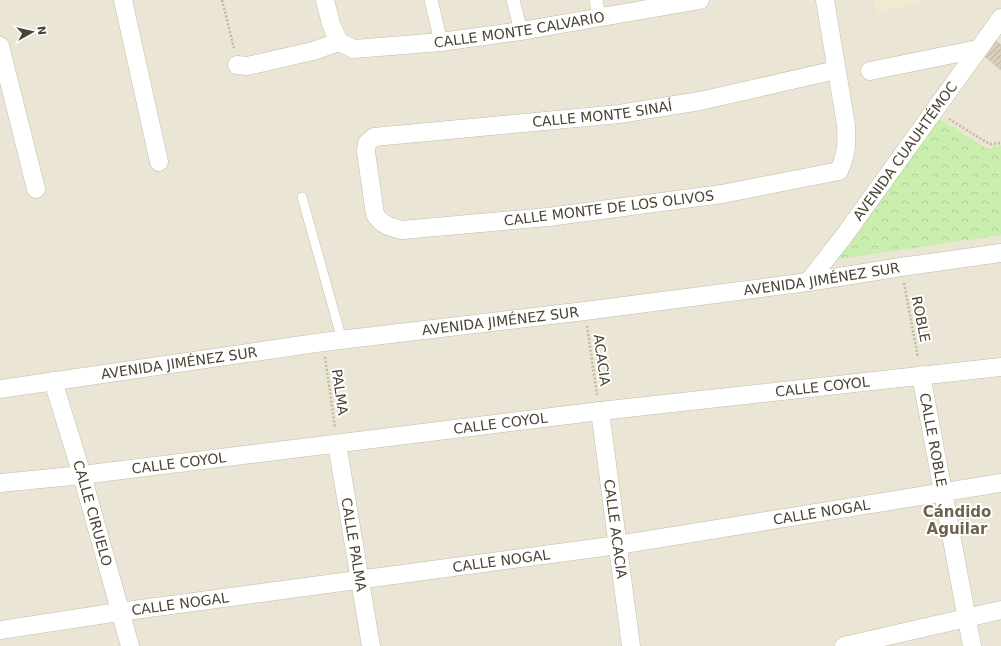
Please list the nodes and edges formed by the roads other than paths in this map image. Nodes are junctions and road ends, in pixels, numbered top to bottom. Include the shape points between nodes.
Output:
1 (122, 0) edge
2 (326, 0) edge
3 (431, 0) edge
4 (513, 0) edge
5 (596, 0) edge
6 (825, 0) edge
7 (693, 1) edge
8 (600, 17) junction
9 (1001, 18) edge
10 (521, 31) junction
11 (339, 42) junction
12 (441, 42) junction
13 (0, 46) edge
14 (978, 49) junction
15 (237, 65) road end
16 (836, 70) junction
17 (870, 71) dead end
18 (159, 162) dead end
19 (36, 189) dead end
20 (302, 197) dead end
21 (379, 221) joint
22 (1001, 253) edge
23 (808, 282) junction
24 (342, 340) junction
25 (1001, 367) edge
26 (921, 375) junction
27 (53, 381) junction
28 (0, 389) edge
29 (600, 411) junction
30 (337, 444) junction
31 (82, 475) junction
32 (0, 483) edge
33 (1001, 483) edge
34 (943, 493) junction
35 (618, 545) junction
36 (360, 579) junction
37 (1001, 610) edge
38 (119, 612) junction
39 (967, 618) junction
40 (0, 630) edge
41 (130, 646) edge
42 (371, 646) edge
43 (631, 646) edge
44 (844, 646) edge
45 (972, 646) edge

1 - 18 street
2 - 11 street via 331,24
3 - 12 street
4 - 10 street
5 - 8 street
6 - 16 street
7 - 8 street, CALLE MONTE CALVARIO
8 - 10 street, CALLE MONTE CALVARIO
9 - 14 street, AVENIDA CUAUHTÉMOC
10 - 12 street, CALLE MONTE CALVARIO
11 - 12 street, CALLE MONTE CALVARIO via 354,49
11 - 15 street via 255,65
13 - 19 street
14 - 17 street
14 - 23 street, AVENIDA CUAUHTÉMOC
16 - 21 street, CALLE MONTE SINAÍ via 700,100 619,114 374,137 367,143 366,152 375,214
16 - 21 street, CALLE MONTE DE LOS OLIVOS via 847,143 846,155 839,171 722,194 548,217 402,230 386,226
20 - 24 lane
22 - 23 street, AVENIDA JIMÉNEZ SUR
23 - 24 street, AVENIDA JIMÉNEZ SUR
24 - 27 street, AVENIDA JIMÉNEZ SUR
25 - 26 street, CALLE COYOL
26 - 29 street, CALLE COYOL
26 - 34 street, CALLE ROBLE
27 - 28 street, AVENIDA JIMÉNEZ SUR
27 - 31 street, CALLE CIRUELO
29 - 30 street, CALLE COYOL
29 - 35 street, CALLE ACACIA
30 - 31 street, CALLE COYOL
30 - 36 street, CALLE PALMA
31 - 32 street, CALLE COYOL
31 - 38 street, CALLE CIRUELO
33 - 34 street, CALLE NOGAL
34 - 35 street, CALLE NOGAL
34 - 39 street, CALLE ROBLE
35 - 36 street, CALLE NOGAL
35 - 43 street, CALLE ACACIA
36 - 38 street, CALLE NOGAL
36 - 42 street, CALLE PALMA
37 - 39 street
38 - 40 street, CALLE NOGAL
38 - 41 street, CALLE CIRUELO
39 - 44 street
39 - 45 street, CALLE ROBLE

